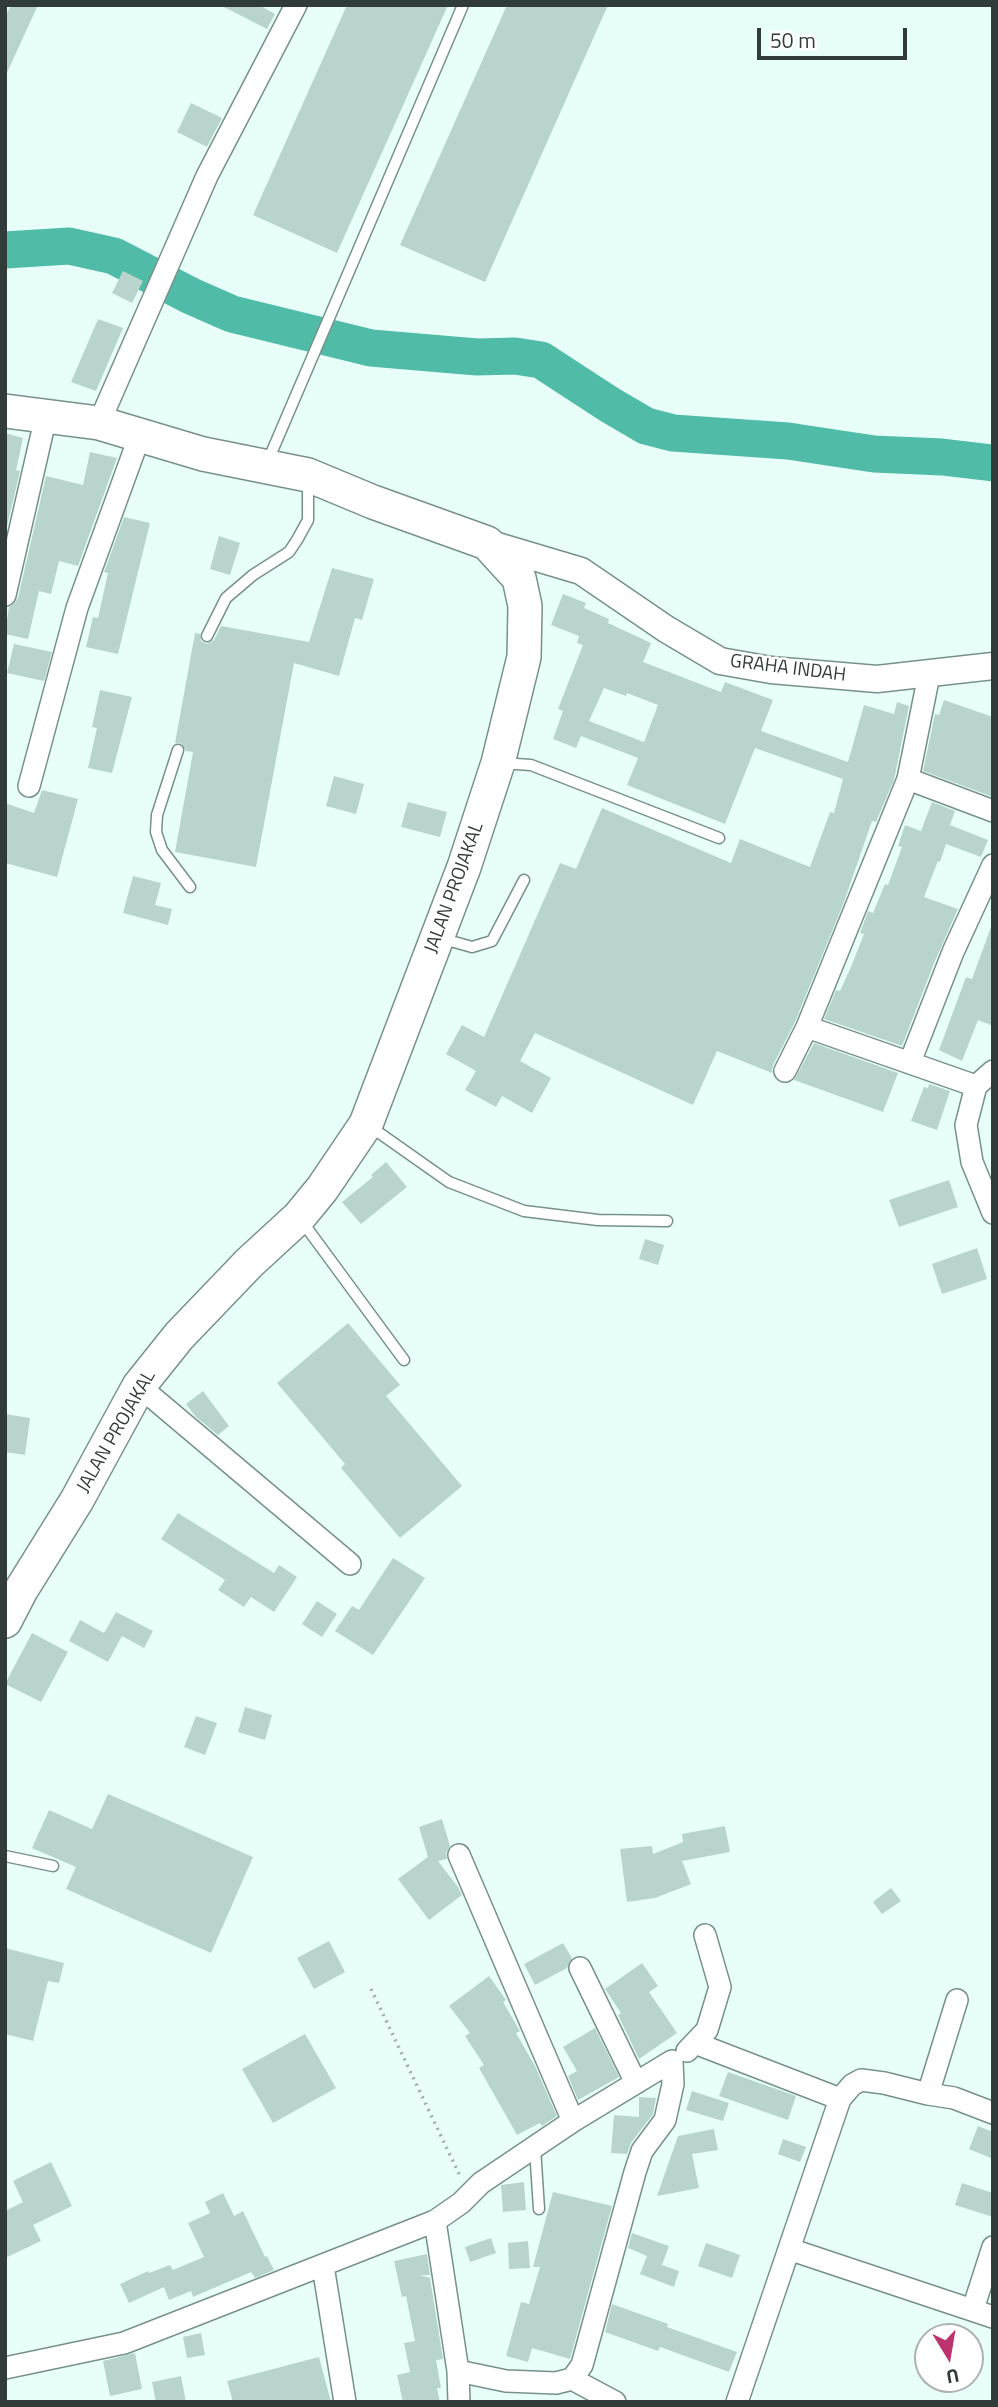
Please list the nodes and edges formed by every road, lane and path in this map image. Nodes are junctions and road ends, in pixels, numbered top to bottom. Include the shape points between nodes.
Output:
1 (296, 5) edge
2 (463, 5) edge
3 (5, 411) edge
4 (46, 416) junction
5 (99, 423) junction
6 (140, 435) junction
7 (266, 465) junction
8 (308, 475) junction
9 (487, 543) junction
10 (5, 595) edge
11 (207, 636) dead end
12 (993, 666) edge
13 (929, 675) junction
14 (178, 750) dead end
15 (498, 763) junction
16 (908, 779) junction
17 (29, 786) dead end
18 (993, 811) edge
19 (719, 838) dead end
20 (993, 865) edge
21 (524, 880) dead end
22 (190, 887) dead end
23 (438, 937) junction
24 (807, 1027) junction
25 (911, 1062) junction
26 (993, 1071) edge
27 (785, 1072) dead end
28 (976, 1086) junction
29 (366, 1124) junction
30 (993, 1213) edge
31 (299, 1217) junction
32 (667, 1221) dead end
33 (404, 1360) dead end
34 (139, 1387) junction
35 (349, 1564) dead end
36 (5, 1621) edge
37 (459, 1855) dead end
38 (5, 1856) edge
39 (53, 1866) dead end
40 (705, 1936) dead end
41 (580, 1968) dead end
42 (371, 1989) dead end
43 (957, 2000) dead end
44 (695, 2043) junction
45 (672, 2061) junction
46 (636, 2083) junction
47 (928, 2095) junction
48 (840, 2099) junction
49 (993, 2113) edge
50 (573, 2121) junction
51 (535, 2148) junction
52 (469, 2195) junction
53 (539, 2209) dead end
54 (435, 2221) junction
55 (993, 2247) edge
56 (789, 2249) junction
57 (323, 2266) junction
58 (983, 2313) edge
59 (5, 2368) edge
60 (458, 2371) junction
61 (572, 2379) junction
62 (345, 2402) edge
63 (459, 2402) edge
64 (615, 2402) edge
65 (737, 2402) edge

1 - 5 street via 207,176
2 - 7 lane
3 - 4 main road, JALAN PROJAKAL
4 - 5 main road, JALAN PROJAKAL
4 - 10 street
5 - 6 main road, JALAN PROJAKAL
6 - 7 main road, JALAN PROJAKAL via 203,454
6 - 17 street via 77,608
7 - 8 main road, JALAN PROJAKAL
8 - 9 main road, JALAN PROJAKAL
8 - 11 lane via 308,520 297,540 289,552 226,598
9 - 13 street, GRAHA INDAH via 581,571 720,661 877,679
9 - 15 main road, JALAN PROJAKAL via 519,578 526,606 524,657
12 - 13 street, GRAHA INDAH
13 - 16 street
14 - 22 lane via 156,832 162,850
15 - 19 lane via 531,765
15 - 23 main road, JALAN PROJAKAL
16 - 18 street
16 - 24 street
20 - 25 street
21 - 23 lane via 492,941 472,947
23 - 29 main road, JALAN PROJAKAL
24 - 25 street
24 - 27 street
25 - 28 street
26 - 28 street
28 - 30 street via 965,1125 972,1163
29 - 31 main road, JALAN PROJAKAL
29 - 32 lane via 449,1182 524,1211 598,1220
31 - 33 lane
31 - 34 main road, JALAN PROJAKAL via 179,1336
34 - 35 street
34 - 36 main road, JALAN PROJAKAL
37 - 50 street
38 - 39 lane
40 - 44 street via 720,1987 707,2030
41 - 46 street
42 - 52 path
43 - 47 street
44 - 45 street
44 - 48 street
45 - 46 street
45 - 61 street via 673,2084 665,2120 642,2151 582,2365
46 - 50 street
47 - 48 street via 861,2080
47 - 49 street via 954,2098
48 - 56 street
50 - 51 street
51 - 52 street
51 - 53 lane
52 - 54 street
54 - 57 street
54 - 60 street
55 - 58 street
56 - 58 street
56 - 65 street
57 - 59 street via 124,2343
57 - 62 street
60 - 61 street via 506,2381 556,2383
60 - 63 street
61 - 64 street

